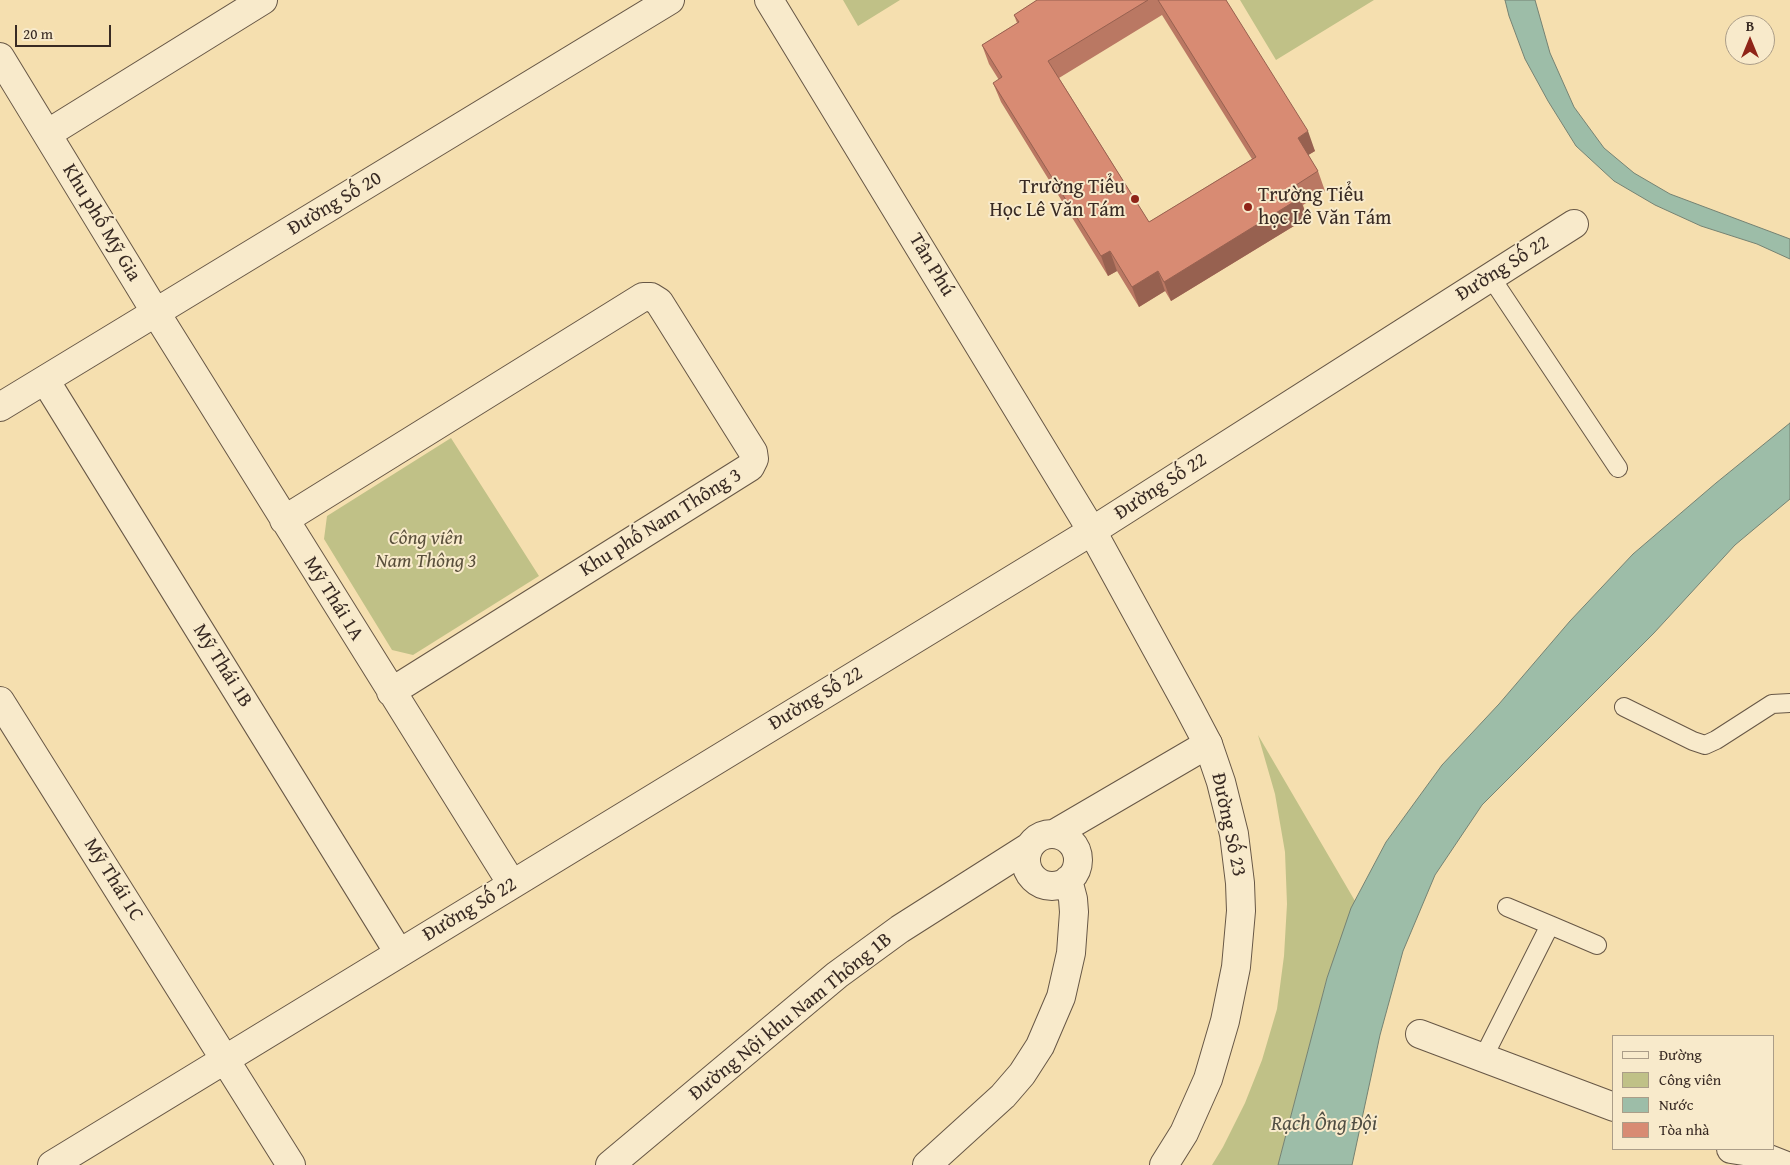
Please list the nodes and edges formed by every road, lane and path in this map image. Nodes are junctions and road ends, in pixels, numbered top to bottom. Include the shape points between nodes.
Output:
1 (263, 0) edge
2 (670, 0) edge
3 (769, 0) edge
4 (0, 58) edge
5 (47, 134) junction
6 (1574, 224) dead end
7 (1490, 276) junction
8 (156, 313) junction
9 (45, 380) junction
10 (0, 407) edge
11 (1618, 468) dead end
12 (284, 520) junction
13 (1092, 531) junction
14 (391, 692) junction
15 (0, 701) edge
16 (1790, 703) edge
17 (1624, 707) dead end
18 (1208, 744) junction
19 (1054, 834) junction
20 (1029, 847) junction
21 (1068, 880) junction
22 (512, 884) junction
23 (1507, 907) dead end
24 (1550, 925) junction
25 (1598, 945) dead end
26 (400, 953) junction
27 (1420, 1034) dead end
28 (1483, 1058) junction
29 (225, 1060) junction
30 (1612, 1106) edge
31 (1731, 1150) edge
32 (1738, 1150) edge
33 (52, 1165) edge
34 (291, 1165) edge
35 (610, 1165) edge
36 (927, 1165) edge
37 (1164, 1165) edge
38 (1725, 1165) edge
39 (1784, 1165) edge

1 - 5 street
2 - 8 street, Đường Số 20
3 - 13 street, Tân Phú
4 - 5 street, Khu phố Mỹ Gia
5 - 8 street, Khu phố Mỹ Gia
6 - 7 street, Đường Số 22
7 - 11 lane
7 - 13 street, Đường Số 22
8 - 9 street, Đường Số 20
8 - 12 street, Mỹ Thái 1A
9 - 10 street, Đường Số 20
9 - 26 street, Mỹ Thái 1B
12 - 14 street, Mỹ Thái 1A
12 - 14 street, Khu phố Nam Thông 3 via 643,297 659,302 752,452 754,459 750,467
13 - 18 street, Đường Số 23
13 - 22 street, Đường Số 22
14 - 22 street, Mỹ Thái 1A
15 - 29 street, Mỹ Thái 1C
16 - 17 lane via 1772,704 1705,745
18 - 19 street
18 - 37 street, Đường Số 23 via 1226,798 1237,855 1241,911 1236,967 1226,1021 1208,1079 1184,1134
19 - 20 street via 1034,840
19 - 21 street via 1068,840 1076,850 1076,869
20 - 21 street via 1026,863 1036,881 1056,885
20 - 35 street, Đường Nội khu Nam Thông 1B via 837,975
21 - 36 street via 1074,912 1071,953 1061,998 1040,1046 1003,1096
22 - 26 street, Đường Số 22
23 - 24 lane
24 - 25 lane
24 - 28 lane
26 - 29 street, Đường Số 22
27 - 28 street
28 - 30 street
29 - 33 street, Đường Số 22
29 - 34 street, Mỹ Thái 1C
31 - 38 lane
32 - 39 street

